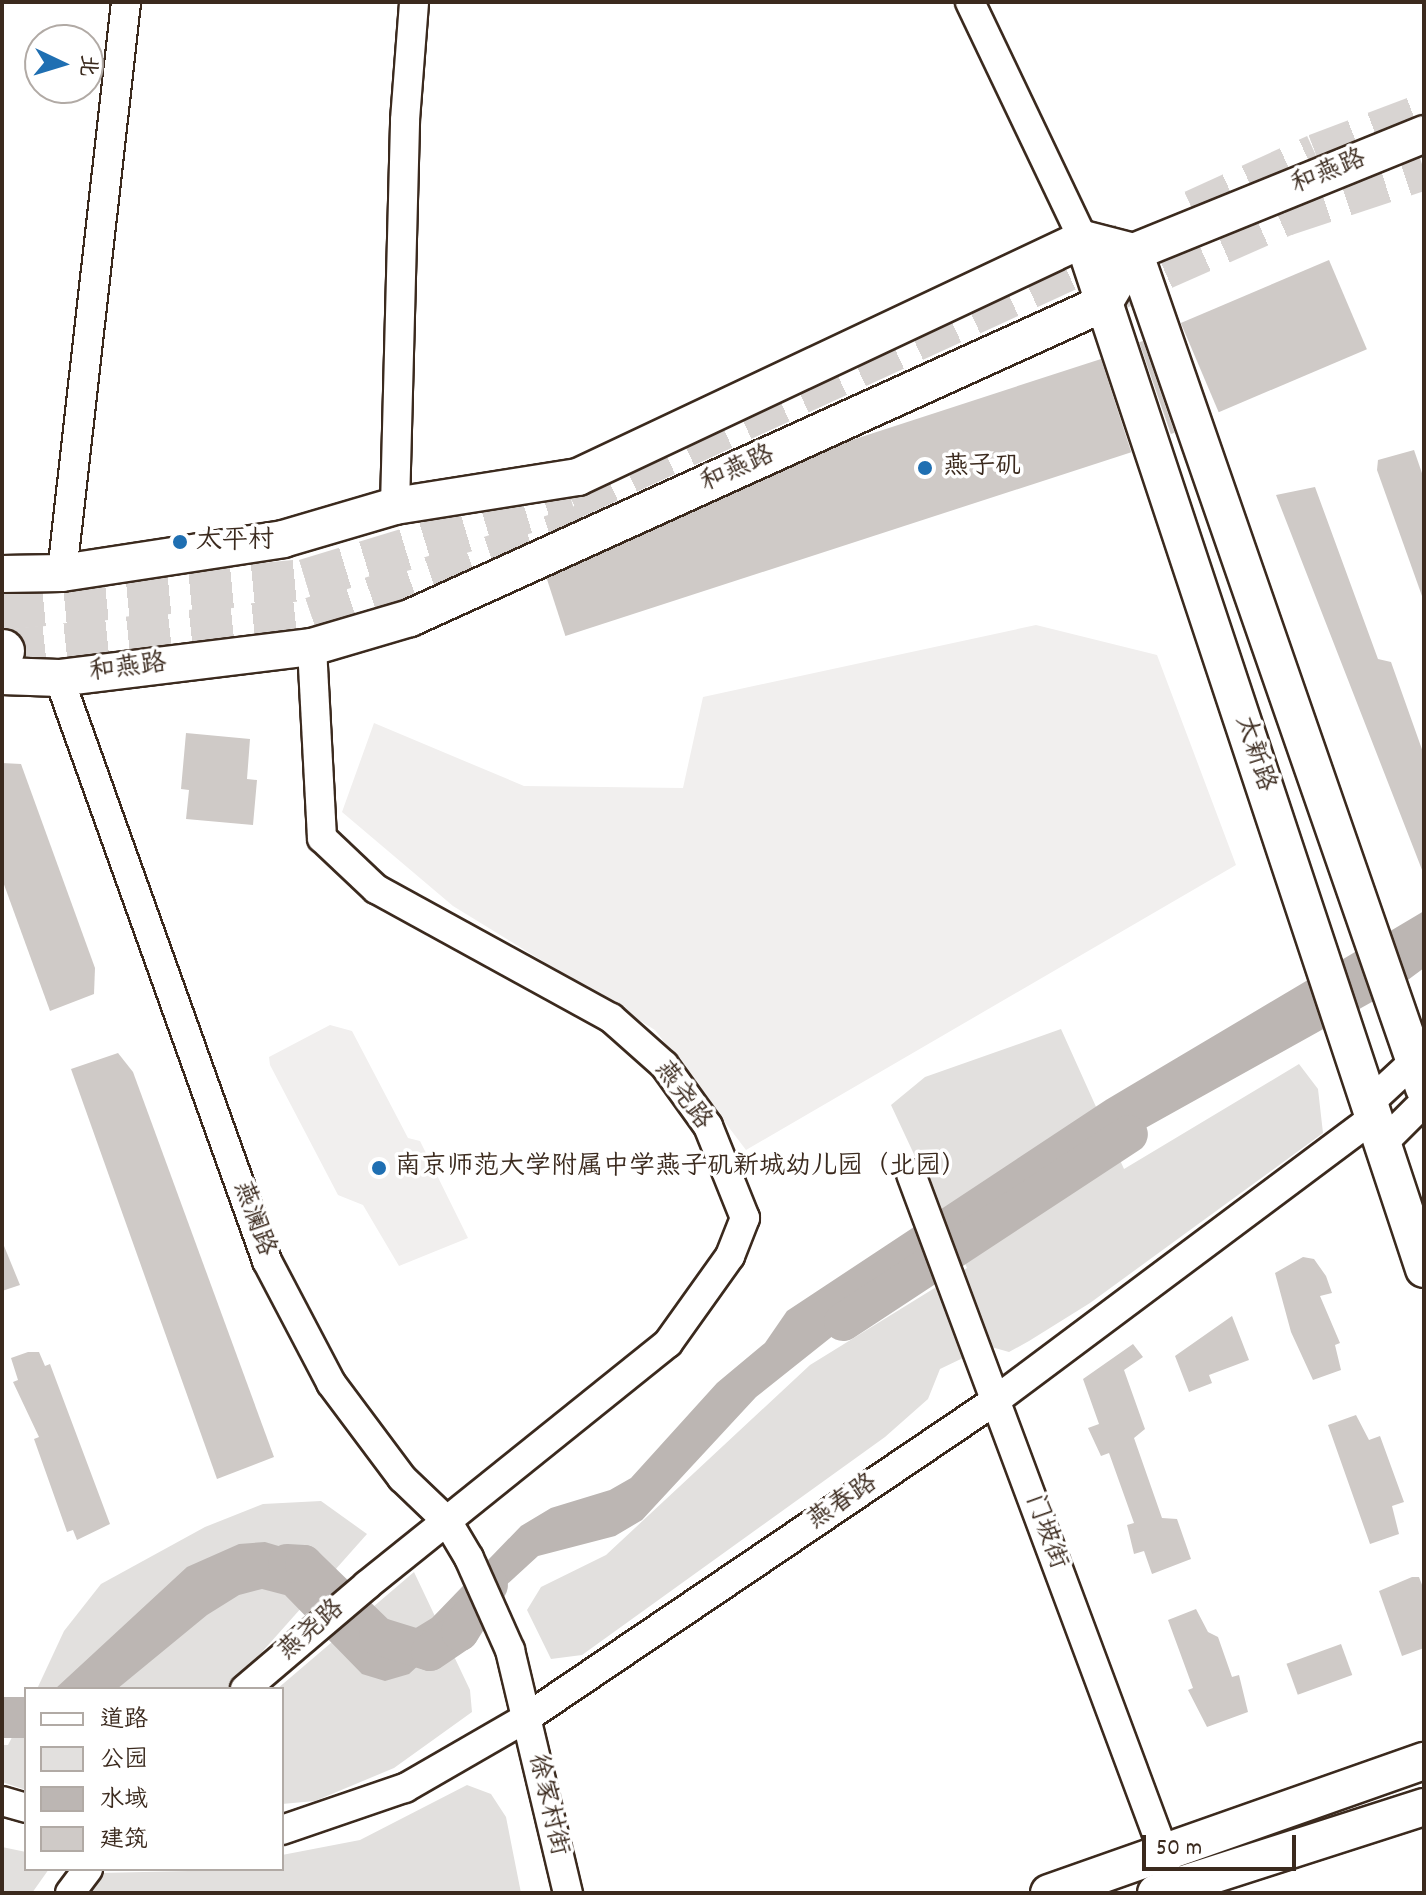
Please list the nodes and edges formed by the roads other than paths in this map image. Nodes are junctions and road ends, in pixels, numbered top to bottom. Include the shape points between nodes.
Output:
1 (126, 2) edge
2 (414, 2) edge
3 (970, 2) edge
4 (1424, 134) edge
5 (1083, 239) junction
6 (1134, 252) junction
7 (1104, 303) junction
8 (395, 506) junction
9 (62, 573) junction
10 (2, 574) edge
11 (312, 647) junction
12 (2, 676) edge
13 (59, 678) junction
14 (1417, 1057) edge
15 (1424, 1102) edge
16 (1373, 1123) junction
17 (911, 1174) dead end
18 (1424, 1269) edge
19 (996, 1400) junction
20 (447, 1521) junction
21 (247, 1687) edge
22 (526, 1718) junction
23 (1424, 1761) edge
24 (2, 1801) edge
25 (24, 1807) edge
26 (1424, 1807) edge
27 (284, 1829) edge
28 (1164, 1853) junction
29 (86, 1871) edge
30 (1165, 1892) edge
31 (70, 1893) edge
32 (568, 1893) edge
33 (1049, 1893) edge

1 - 9 street
2 - 8 street via 405,120
3 - 5 street
4 - 6 main road, 和燕路
5 - 6 main road
5 - 7 main road, 太新路
5 - 8 main road via 578,477
6 - 7 main road
6 - 14 main road, 太新路
7 - 11 main road, 和燕路 via 410,618
7 - 16 main road, 太新路
8 - 9 main road via 283,539
9 - 10 main road
11 - 13 main road, 和燕路
11 - 20 street, 燕尧路 via 322,838 376,889 622,1027 664,1065 708,1126 745,1218 730,1256 668,1343
12 - 13 main road, 和燕路
13 - 20 street, 燕澜路 via 267,1261 331,1383 402,1478
14 - 16 street, 燕春路
15 - 16 street, 燕春路
16 - 18 main road, 太新路
16 - 19 street, 燕春路
17 - 19 street, 门坡街
19 - 22 street, 燕春路
19 - 28 street, 门坡街
20 - 21 street, 燕尧路
20 - 22 street, 燕澜路 via 510,1650
22 - 27 street, 燕春路 via 405,1788
22 - 32 street, 徐家村街
23 - 28 main road
24 - 25 street
26 - 30 main road
28 - 30 street, 门坡街
28 - 33 main road
29 - 31 street

